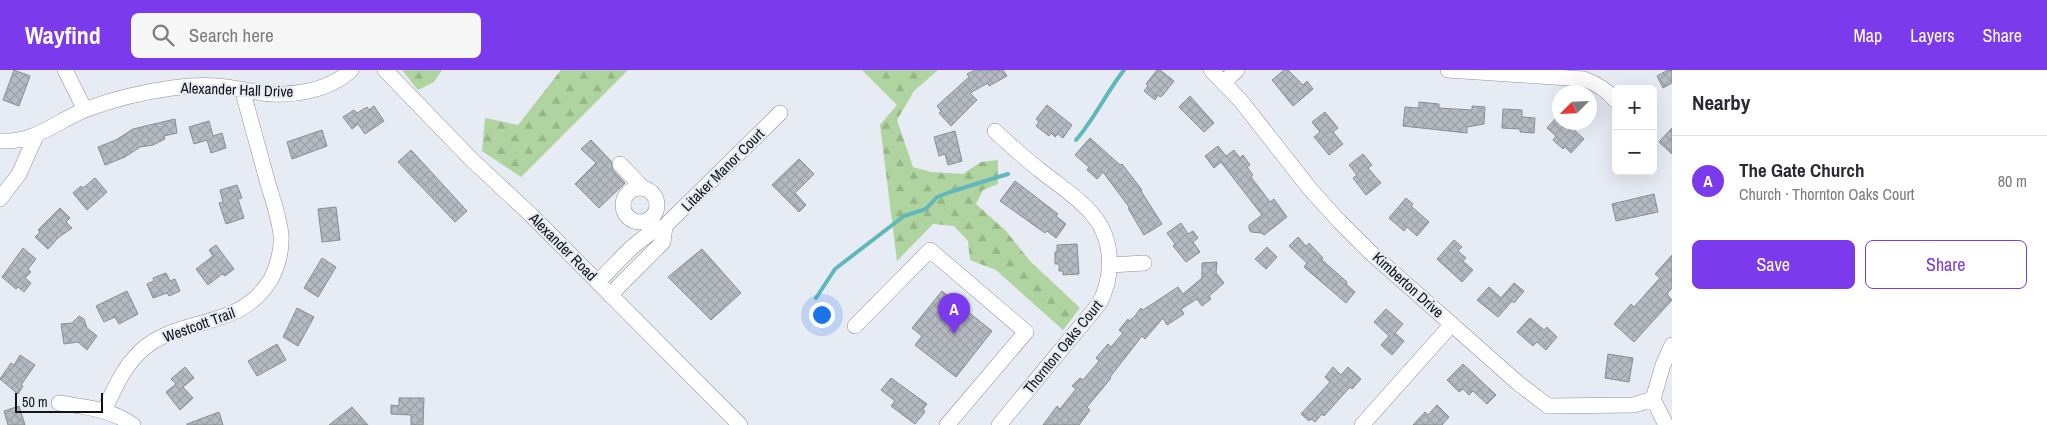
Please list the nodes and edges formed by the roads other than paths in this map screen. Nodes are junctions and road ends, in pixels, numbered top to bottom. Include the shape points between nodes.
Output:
1 (65, 70) edge
2 (351, 70) edge
3 (385, 70) edge
4 (1211, 70) edge
5 (1237, 70) edge
6 (1448, 70) edge
7 (1475, 71) edge
8 (1224, 82) junction
9 (242, 89) junction
10 (1612, 97) edge
11 (85, 110) junction
12 (780, 113) dead end
13 (995, 131) dead end
14 (36, 136) junction
15 (0, 141) edge
16 (620, 164) dead end
17 (643, 188) junction
18 (0, 199) edge
19 (658, 203) junction
20 (679, 212) junction
21 (665, 226) junction
22 (633, 248) junction
23 (644, 260) junction
24 (1144, 263) dead end
25 (1110, 264) junction
26 (598, 282) junction
27 (610, 295) junction
28 (1452, 324) junction
29 (855, 326) dead end
30 (1672, 345) edge
31 (1654, 399) junction
32 (59, 403) dead end
33 (104, 411) junction
34 (133, 425) edge
35 (740, 425) edge
36 (947, 425) edge
37 (999, 425) edge
38 (1362, 425) edge
39 (1666, 425) edge

1 - 11 street
2 - 9 street, Alexander Hall Drive via 333,82 299,92 279,94
3 - 26 street, Alexander Road
4 - 8 street, Kimberton Drive
5 - 8 street
6 - 7 street
7 - 10 street via 1584,79
8 - 28 street, Kimberton Drive via 1339,221
9 - 11 street, Alexander Hall Drive via 173,88
9 - 33 street, Westcott Trail via 279,220 281,243 274,274 257,298 244,308 170,333 147,346 125,370
11 - 14 street, Alexander Hall Drive
12 - 20 street, Litaker Manor Court
13 - 25 street, Thornton Oaks Court via 1093,215 1105,239
14 - 15 street, Alexander Hall Drive via 15,142
14 - 18 street via 19,174
16 - 17 street
17 - 19 street via 653,193
17 - 19 street via 632,190 624,198 626,215 635,222 647,222 655,214
19 - 20 street
20 - 21 street, Litaker Manor Court
21 - 22 street, Litaker Manor Court via 652,230
21 - 23 street, Litaker Manor Court via 663,242
22 - 23 street
22 - 26 street, Litaker Manor Court
23 - 27 street, Litaker Manor Court
24 - 25 street
25 - 37 street, Thornton Oaks Court via 1106,291 1099,304
26 - 27 street, Alexander Road
27 - 35 street, Alexander Road
28 - 31 street, Kimberton Drive via 1548,406 1634,405
28 - 38 street
29 - 36 street via 930,250 1026,332
30 - 31 street
31 - 39 street
32 - 33 street
33 - 34 street

